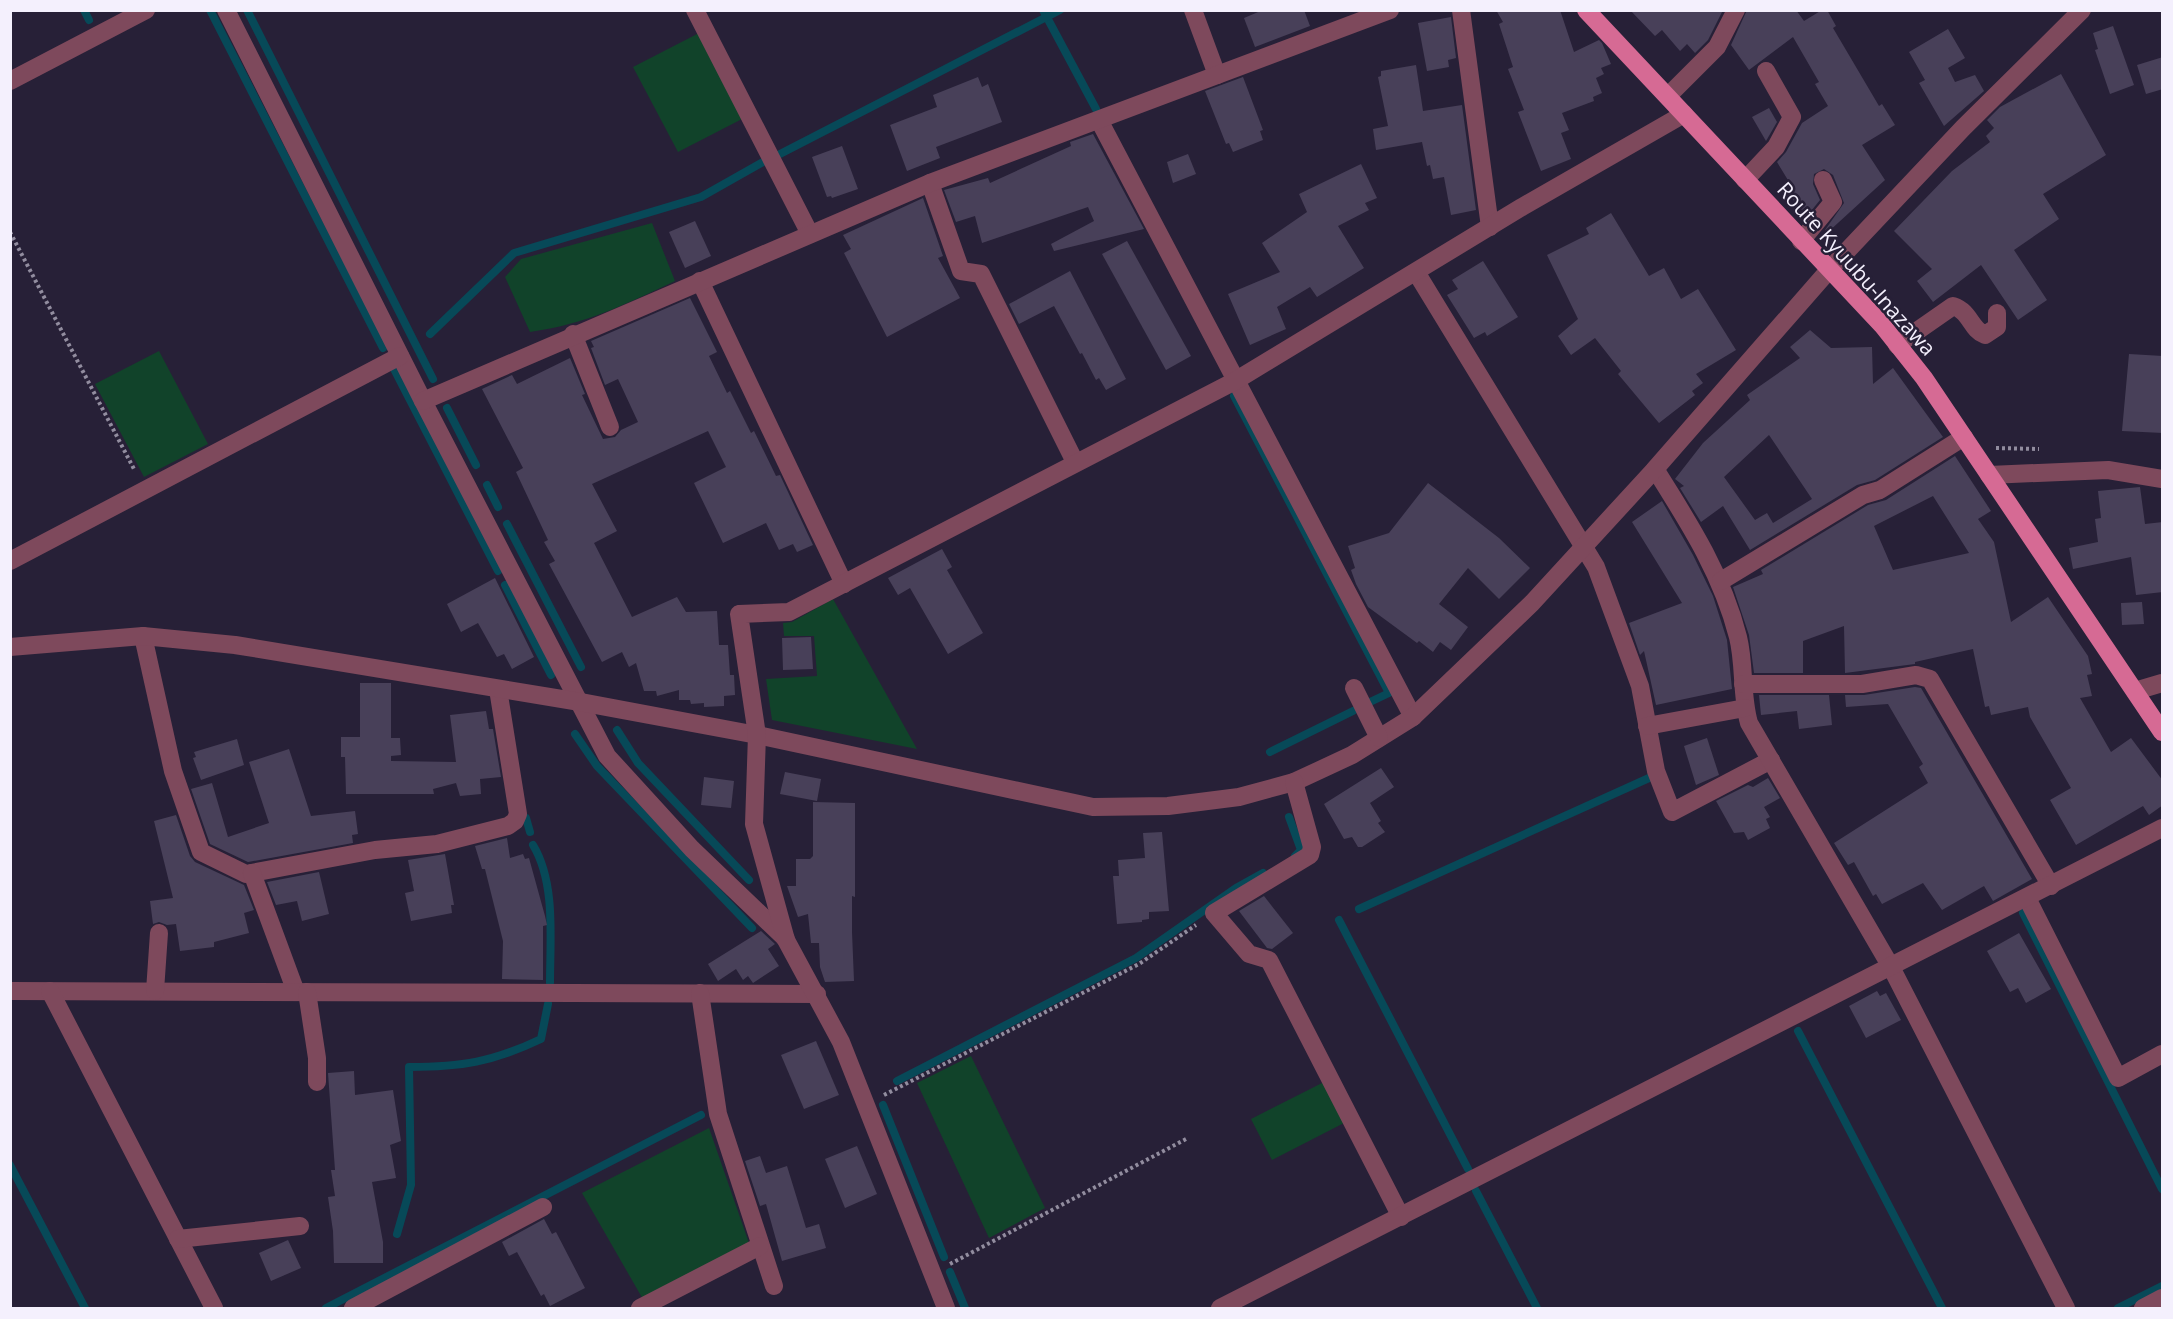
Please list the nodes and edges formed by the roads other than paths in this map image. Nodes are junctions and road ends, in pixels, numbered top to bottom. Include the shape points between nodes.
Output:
1 (146, 10) edge
2 (226, 10) edge
3 (695, 10) edge
4 (1193, 10) edge
5 (1390, 10) edge
6 (1461, 10) edge
7 (1586, 10) edge
8 (1736, 10) edge
9 (2080, 11) edge
10 (1766, 71) dead end
11 (1217, 75) junction
12 (10, 81) edge
13 (1668, 96) junction
14 (1684, 114) junction
15 (1099, 120) junction
16 (1745, 180) junction
17 (1823, 180) dead end
18 (930, 183) junction
19 (1490, 226) junction
20 (810, 234) junction
21 (1801, 241) junction
22 (1828, 270) junction
23 (1416, 272) junction
24 (700, 281) junction
25 (1997, 313) dead end
26 (573, 334) junction
27 (1898, 345) junction
28 (400, 356) junction
29 (1235, 381) junction
30 (423, 401) junction
31 (610, 428) dead end
32 (1964, 437) junction
33 (1075, 462) junction
34 (1655, 469) junction
35 (1989, 475) junction
36 (2163, 479) edge
37 (1584, 547) junction
38 (10, 561) edge
39 (1720, 581) junction
40 (844, 584) junction
41 (143, 636) junction
42 (10, 647) edge
43 (2163, 683) edge
44 (1743, 684) junction
45 (1354, 688) dead end
46 (498, 689) junction
47 (2135, 692) junction
48 (580, 702) junction
49 (1745, 708) junction
50 (1413, 717) junction
51 (1647, 726) junction
52 (2163, 732) edge
53 (757, 735) junction
54 (1379, 738) junction
55 (1771, 760) junction
56 (1294, 782) junction
57 (2163, 828) edge
58 (252, 873) junction
59 (2051, 886) junction
60 (2027, 898) junction
61 (159, 933) dead end
62 (786, 940) junction
63 (1891, 967) junction
64 (10, 991) edge
65 (50, 991) junction
66 (155, 991) junction
67 (302, 992) junction
68 (700, 993) junction
69 (817, 994) junction
70 (2163, 1054) edge
71 (316, 1082) dead end
72 (543, 1207) dead end
73 (1401, 1217) junction
74 (300, 1226) dead end
75 (178, 1239) junction
76 (760, 1246) junction
77 (774, 1286) dead end
78 (2163, 1298) edge
79 (214, 1308) edge
80 (353, 1308) edge
81 (640, 1308) edge
82 (945, 1308) edge
83 (1220, 1308) edge
84 (2066, 1308) edge
85 (2143, 1308) edge

1 - 12 street
2 - 28 street
3 - 20 street
4 - 11 street
5 - 11 street
6 - 19 street
7 - 13 main road, Route Kyuubu-Inazawa
8 - 13 street via 1717,47
9 - 22 street
10 - 16 street via 1792,117 1776,147
11 - 15 street
13 - 14 main road, Route Kyuubu-Inazawa
14 - 16 main road, Route Kyuubu-Inazawa
14 - 19 street
15 - 18 street
15 - 29 street
16 - 21 main road, Route Kyuubu-Inazawa
17 - 21 street via 1833,202
18 - 20 street
18 - 33 street via 961,271 981,274
19 - 23 street
20 - 24 street
21 - 22 main road, Route Kyuubu-Inazawa
22 - 27 main road, Route Kyuubu-Inazawa
22 - 34 street
23 - 29 street
23 - 37 street
24 - 26 street
24 - 40 street
25 - 27 street via 1997,327 1985,334 1979,332 1964,309 1953,306
26 - 30 street
26 - 31 street
27 - 32 main road, Route Kyuubu-Inazawa
28 - 30 street
28 - 38 street
29 - 33 street
29 - 50 street
30 - 48 street
32 - 35 main road, Route Kyuubu-Inazawa
32 - 39 street
33 - 40 street
34 - 37 street
34 - 39 street via 1700,540
35 - 36 street via 2108,470
35 - 47 main road, Route Kyuubu-Inazawa
37 - 50 street via 1532,603
37 - 51 street via 1596,567 1640,686
39 - 44 street via 1739,639
40 - 53 street via 789,612 739,614
41 - 42 street
41 - 46 street via 235,645
41 - 58 street via 173,771 201,852 246,874
43 - 47 street
44 - 49 street
44 - 59 street via 1862,684 1916,675 1930,679
45 - 54 street
46 - 48 street
46 - 58 street via 518,814 515,821 437,844 375,850
47 - 52 main road, Route Kyuubu-Inazawa
48 - 53 street
48 - 62 street via 608,756 692,849
49 - 51 street
49 - 55 street via 1749,723
50 - 54 street
51 - 55 street via 1656,771 1672,812
53 - 56 street via 1093,807 1168,806 1227,799
53 - 62 street via 754,824
54 - 56 street
55 - 63 street
56 - 73 street via 1312,847 1310,855 1214,913 1249,954 1269,960
57 - 59 street
58 - 67 street
59 - 60 street
60 - 63 street
60 - 70 street via 2118,1078
61 - 66 street
62 - 69 street
63 - 73 street
63 - 84 street
64 - 65 street
65 - 66 street
65 - 75 street
66 - 67 street
67 - 68 street
67 - 71 street via 318,1058
68 - 69 street
68 - 76 street via 718,1114
69 - 82 street via 841,1042
72 - 80 street
73 - 83 street
74 - 75 street
75 - 79 street
76 - 77 street
76 - 81 street
78 - 85 street

